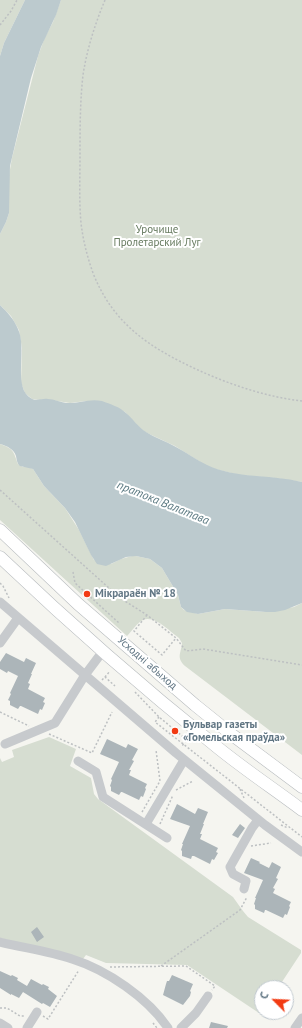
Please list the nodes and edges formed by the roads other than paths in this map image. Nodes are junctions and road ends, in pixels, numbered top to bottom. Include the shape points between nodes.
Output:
1 (0, 530) edge
2 (0, 557) edge
3 (0, 602) edge
4 (18, 618) junction
5 (0, 643) edge
6 (103, 651) junction
7 (85, 675) junction
8 (5, 744) dead end
9 (184, 760) junction
10 (78, 761) dead end
11 (302, 787) edge
12 (302, 810) edge
13 (258, 820) junction
14 (142, 822) junction
15 (167, 838) dead end
16 (302, 852) edge
17 (247, 890) road end
18 (0, 942) edge
19 (208, 996) road end
20 (37, 1012) road end
21 (302, 1018) edge
22 (0, 1023) edge
23 (184, 1027) edge
24 (8, 1028) edge
25 (27, 1028) edge
26 (168, 1028) edge
27 (295, 1028) edge

1 - 11 main road, Усходні абыход via 78,604 195,705
2 - 6 main road, Усходні абыход
3 - 4 street
4 - 5 street
4 - 7 street
6 - 7 street
6 - 12 main road, Усходні абыход via 213,744
7 - 8 street via 52,725
7 - 9 street
9 - 13 street
9 - 14 street
10 - 14 street via 96,772 103,797
13 - 16 street
13 - 17 street via 230,864 233,874 246,881
14 - 15 street
18 - 26 street via 63,956 94,968 137,996
19 - 23 street
20 - 25 street
21 - 27 street
22 - 24 street

